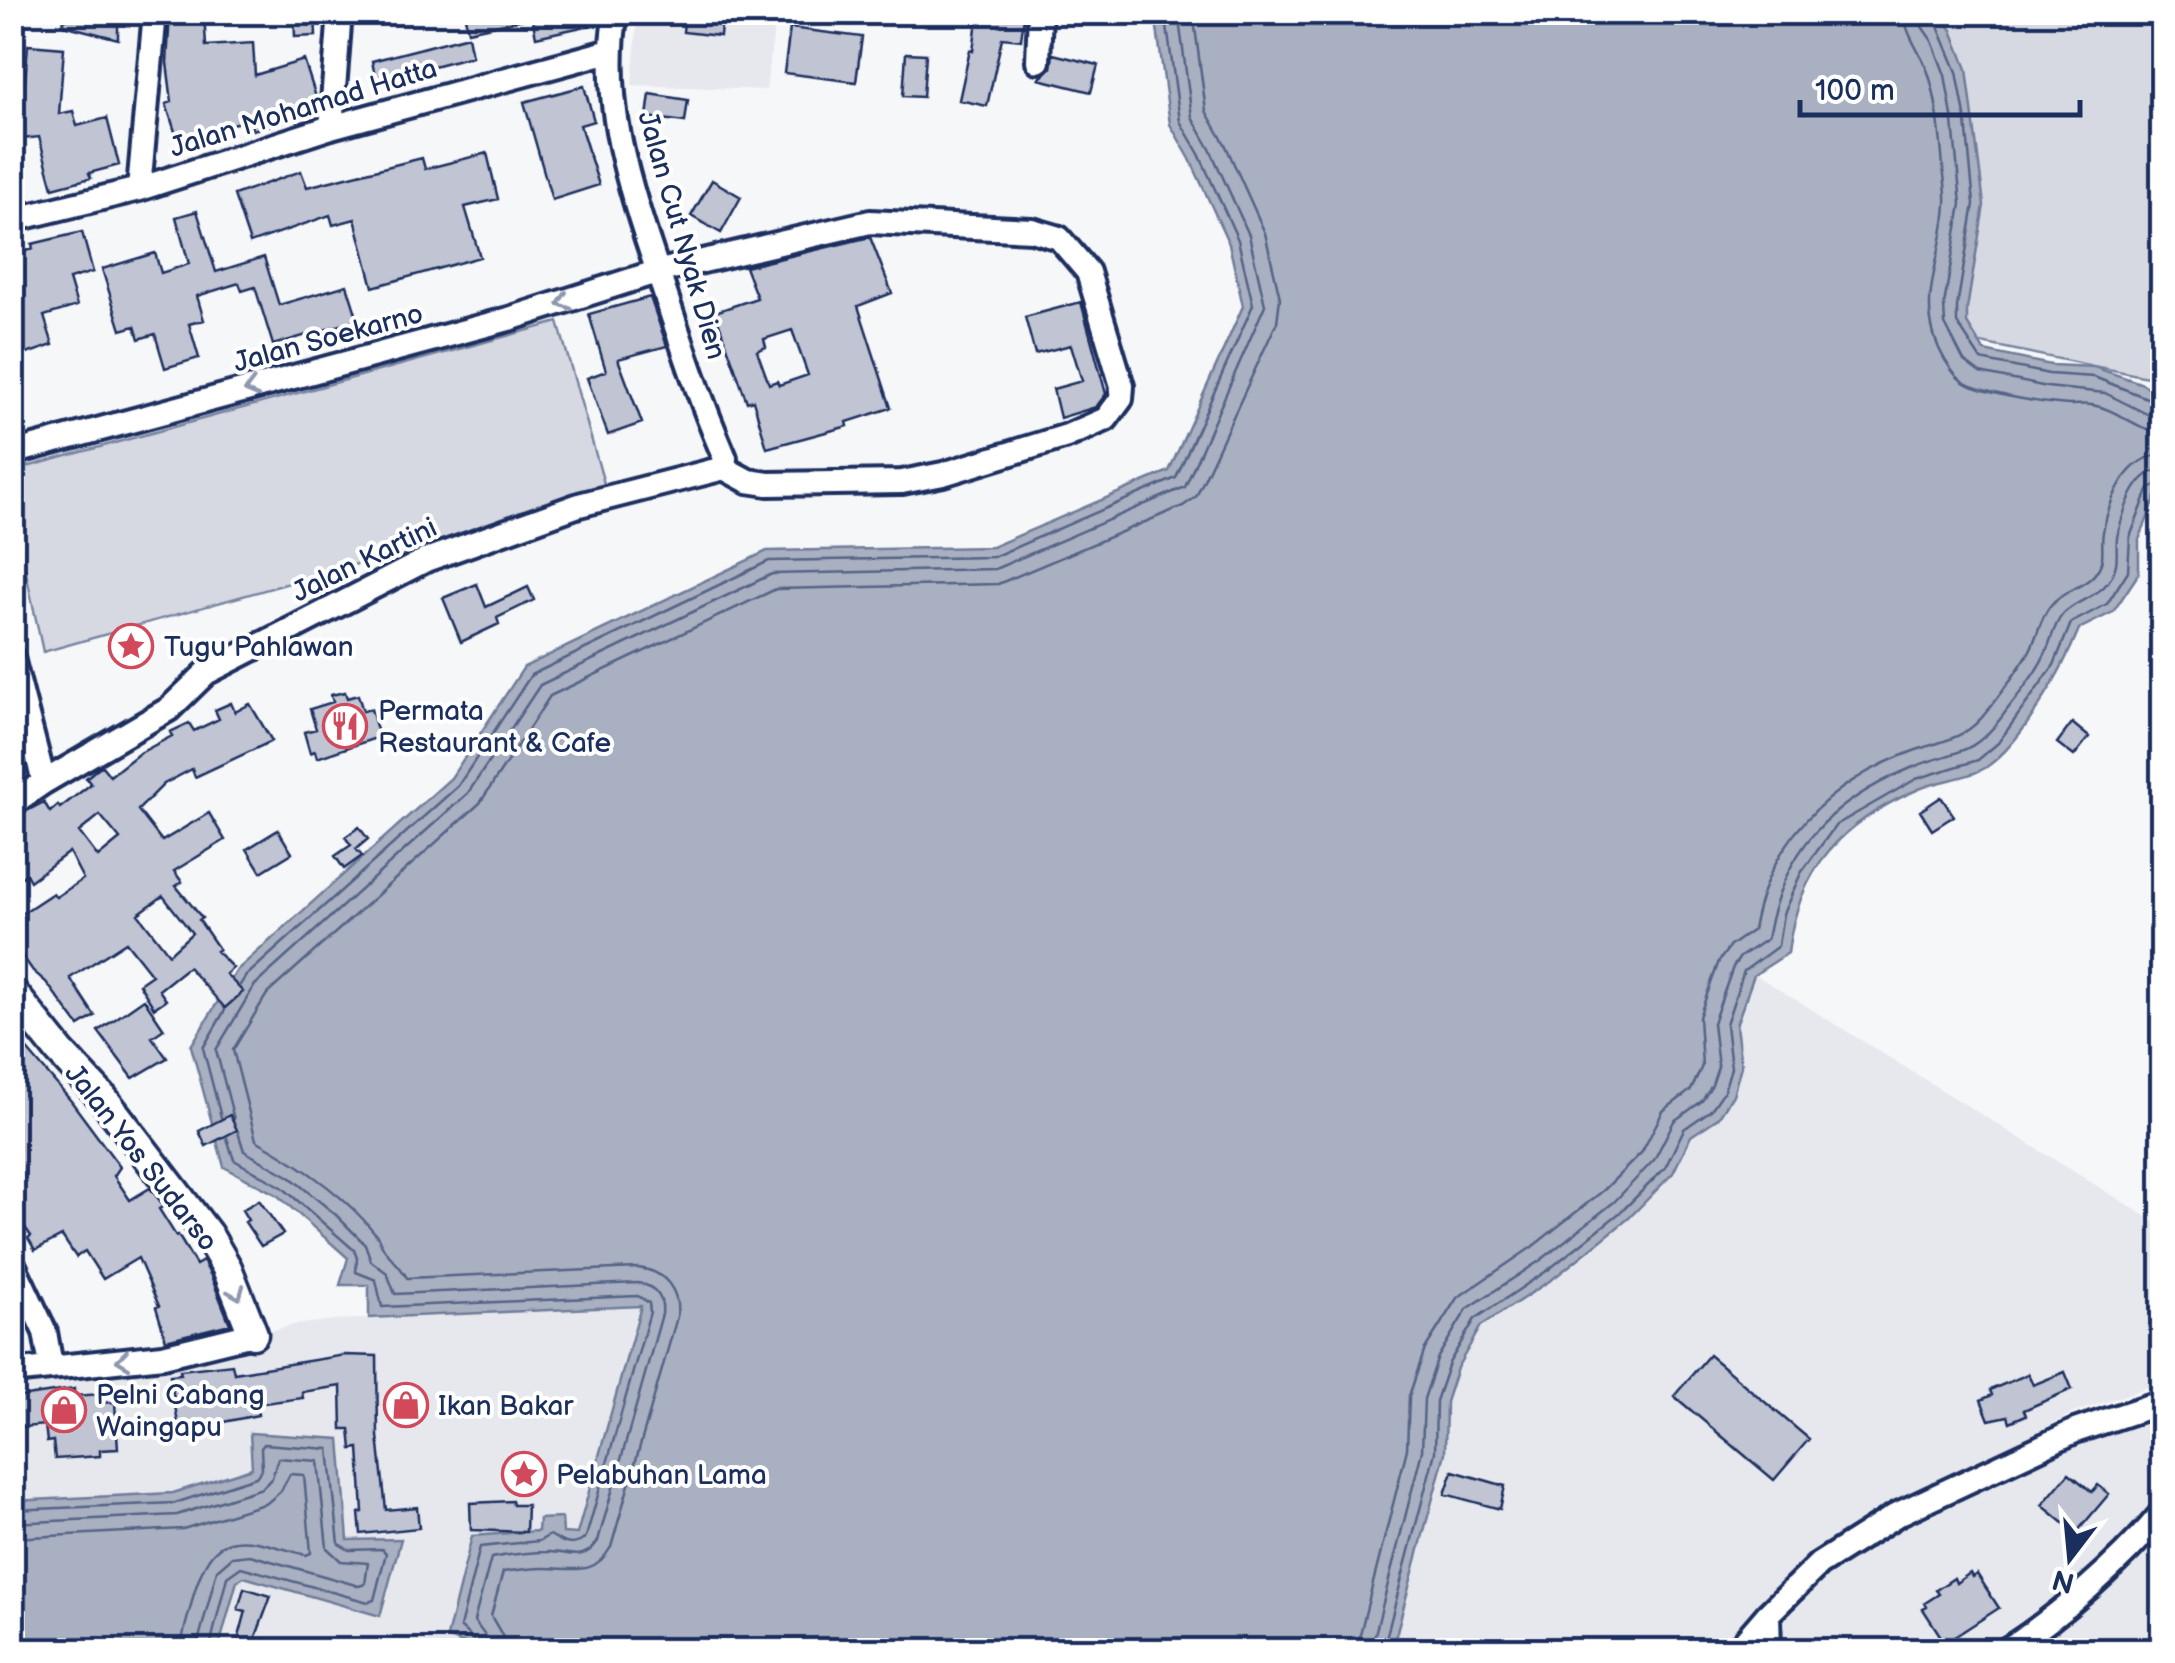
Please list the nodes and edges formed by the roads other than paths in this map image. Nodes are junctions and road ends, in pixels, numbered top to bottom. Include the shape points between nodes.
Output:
1 (155, 12) edge
2 (340, 12) edge
3 (616, 12) edge
4 (1040, 12) edge
5 (610, 51) junction
6 (1038, 61) dead end
7 (330, 127) junction
8 (139, 188) junction
9 (12, 220) edge
10 (656, 272) junction
11 (12, 453) edge
12 (724, 468) junction
13 (12, 658) edge
14 (44, 782) junction
15 (12, 804) edge
16 (12, 992) edge
17 (12, 1262) edge
18 (253, 1334) joint
19 (51, 1366) junction
20 (12, 1372) edge
21 (2162, 1402) edge
22 (2162, 1513) edge
23 (1768, 1614) junction
24 (1738, 1650) edge
25 (1768, 1650) edge
26 (2006, 1650) edge

1 - 8 street
2 - 7 street
3 - 5 street, Jalan Cut Nyak Dien
4 - 6 street
5 - 7 street, Jalan Mohamad Hatta
5 - 10 street, Jalan Cut Nyak Dien via 628,174
7 - 8 street, Jalan Mohamad Hatta
8 - 9 street, Jalan Mohamad Hatta
10 -> 11 street, Jalan Soekarno via 509,319
10 - 12 street, Jalan Cut Nyak Dien
10 - 12 street, Jalan Soekarno via 860,224 904,222 1048,233 1071,249 1097,295 1122,386 1106,419 912,481 768,484
12 - 14 street, Jalan Kartini via 579,505 426,560 206,672 169,709
13 - 14 street
14 - 15 street, Jalan Kartini
16 -> 18 main road, Jalan Yos Sudarso via 208,1236
17 - 19 street via 45,1332
18 -> 19 street via 162,1356
19 - 20 street
21 - 23 street via 2074,1431 1898,1514 1819,1564
22 - 26 street via 2051,1618
23 - 24 street
23 - 25 street

